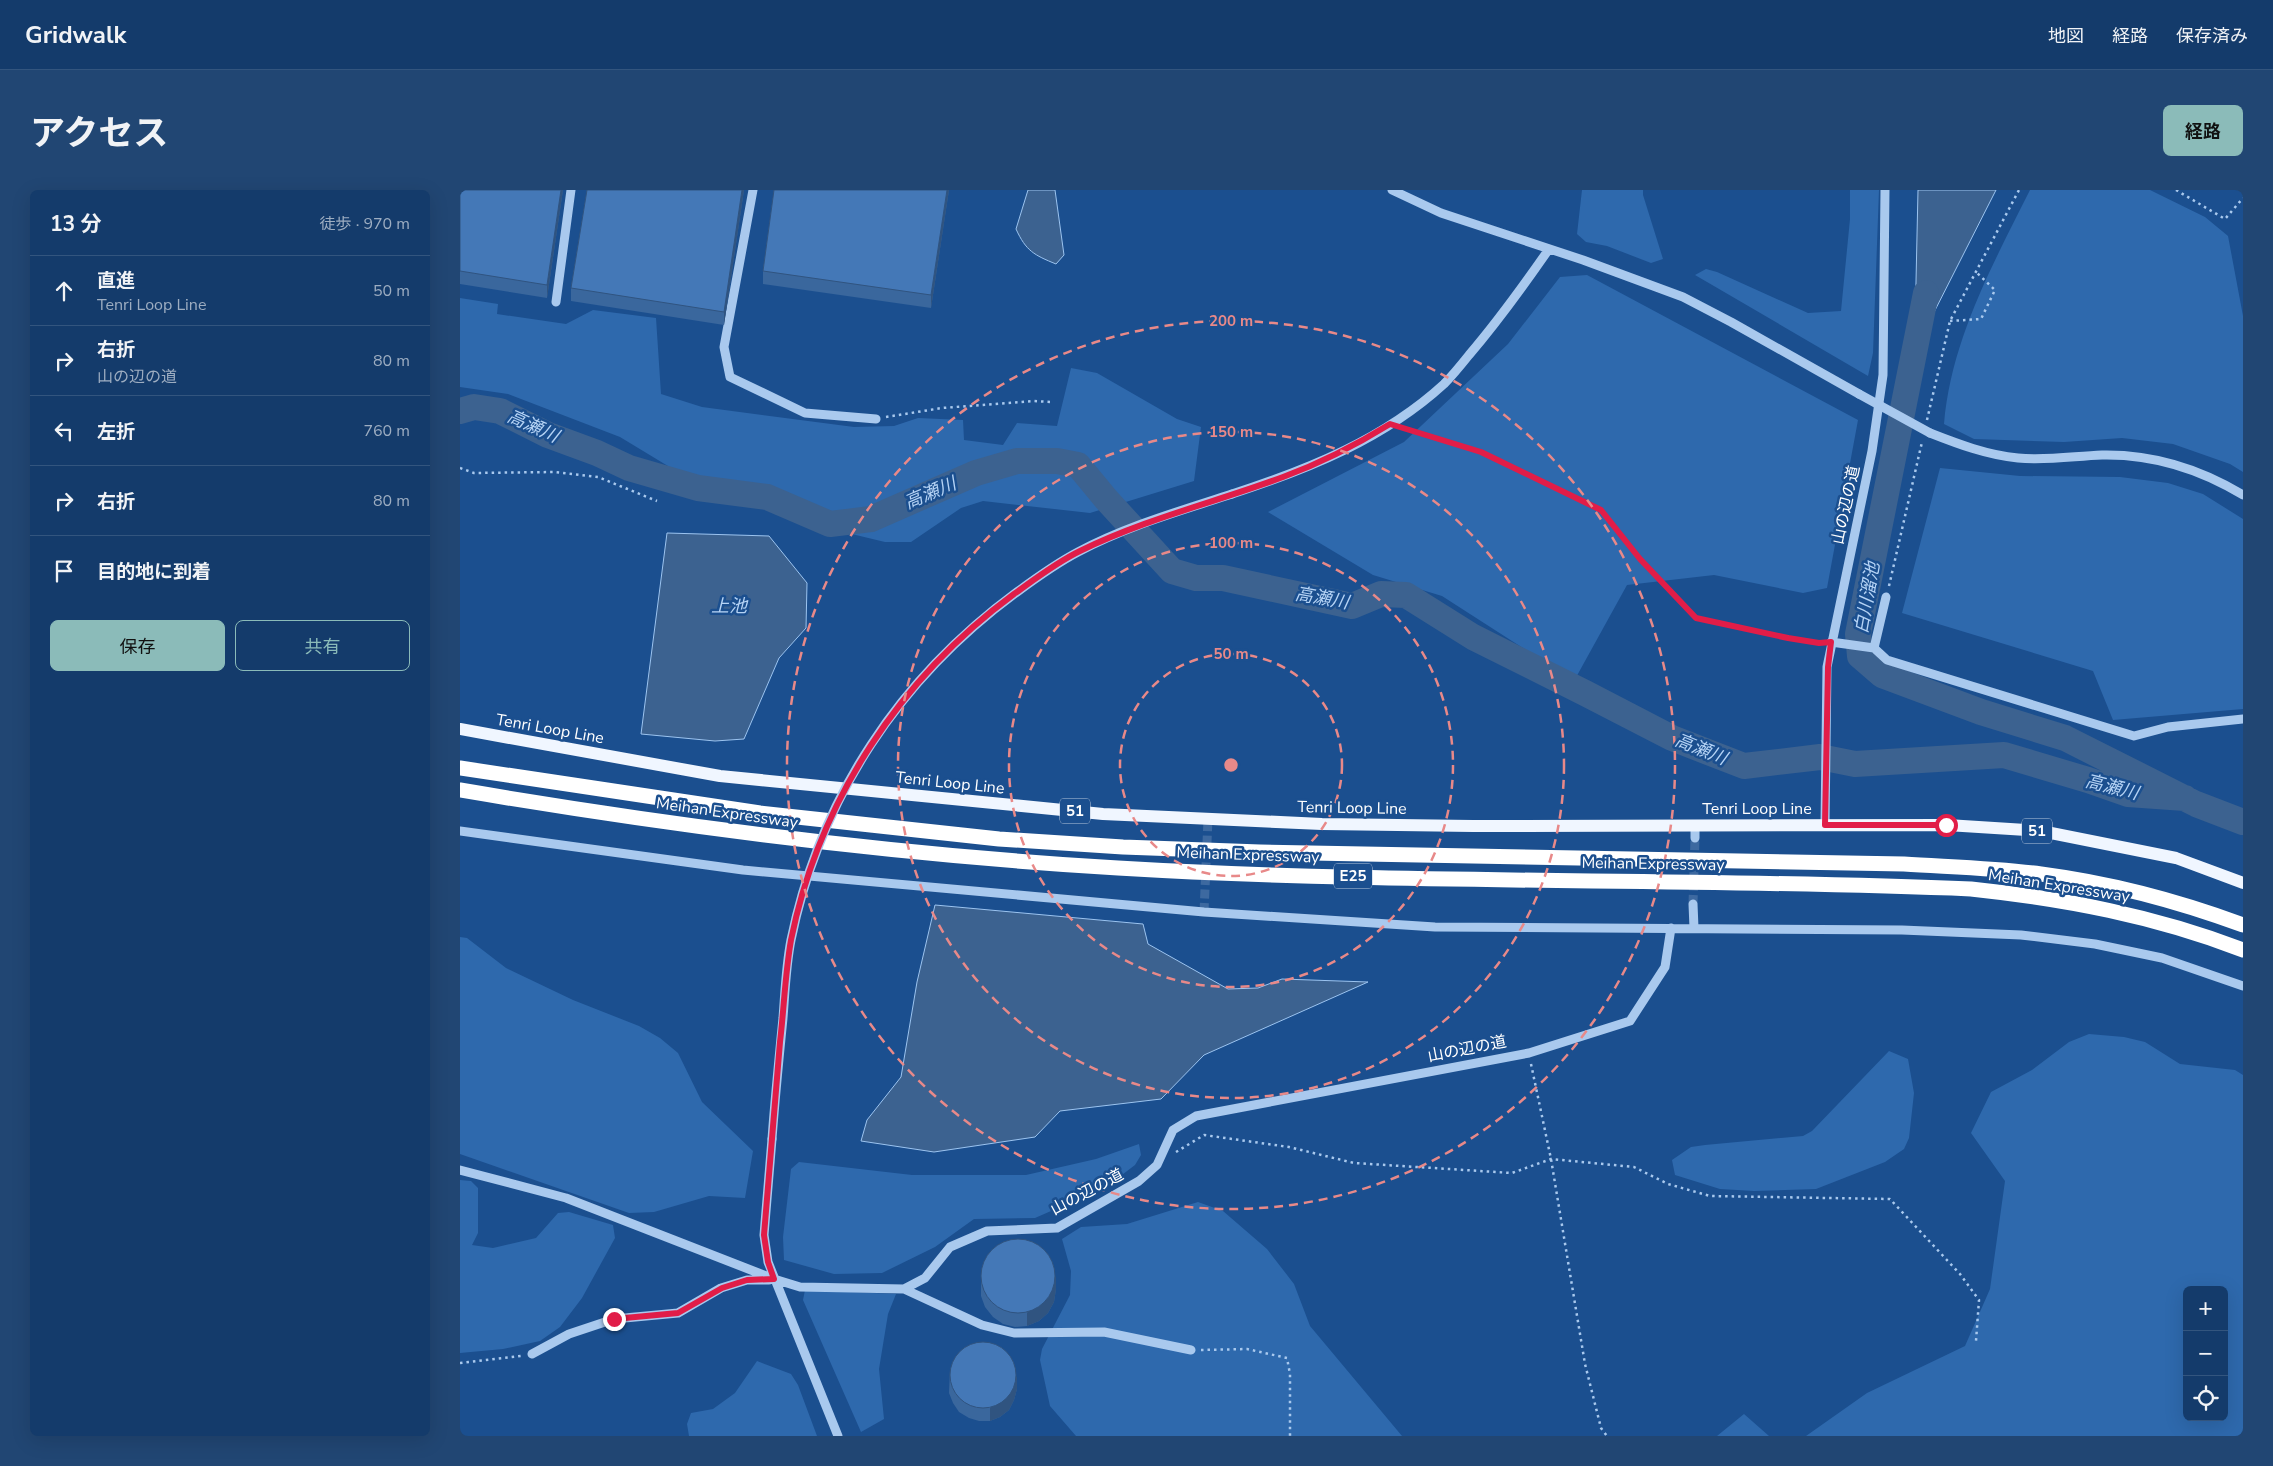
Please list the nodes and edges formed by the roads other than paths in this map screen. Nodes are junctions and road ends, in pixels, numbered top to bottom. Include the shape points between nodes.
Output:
1 (571, 190) edge
2 (752, 190) edge
3 (1392, 190) edge
4 (1885, 190) edge
5 (1549, 249) junction
6 (556, 302) dead end
7 (876, 419) road end
8 (2243, 495) edge
9 (1886, 597) road end
10 (1831, 642) junction
11 (1874, 648) junction
12 (2243, 719) edge
13 (460, 729) edge
14 (460, 768) edge
15 (460, 790) edge
16 (1825, 825) junction
17 (460, 832) edge
18 (2243, 883) edge
19 (2038, 896) junction
20 (1692, 904) tunnel mouth
21 (2243, 925) edge
22 (1671, 928) junction
23 (1694, 928) junction
24 (2243, 950) edge
25 (2243, 960) edge
26 (2243, 986) edge
27 (460, 1170) edge
28 (774, 1279) junction
29 (904, 1288) junction
30 (1190, 1350) road end
31 (532, 1354) road end
32 (838, 1436) edge

1 - 6 street
2 - 7 street via 724,347 730,378 805,413
3 - 5 street via 1441,213
4 - 10 street, 山の辺の道 via 1883,375 1872,451
5 - 8 street, bridge via 1682,297 1926,431 1972,449 2019,458 2139,456 2182,466
5 - 28 street, bridge via 1495,326 1444,384 1390,424 1344,452 1283,477 1138,526 1076,552 981,618 928,669 897,706 861,760 837,805 816,853 791,941 764,1235
9 - 11 street
10 - 11 street
10 - 16 street, 山の辺の道
11 - 12 street via 1887,660 2134,736 2168,727
13 - 16 main road, Tenri Loop Line / 51 via 720,776 1103,814 1322,824 1695,832
14 - 21 highway, Meihan Expressway / E25 via 760,813 980,837 1095,845 1250,852 1976,868 2106,885 2163,898
15 - 19 highway, Meihan Expressway / E25 via 750,834 992,860 1258,874 1905,886
16 - 18 main road, Tenri Loop Line / 51 via 1946,825 2041,832 2176,858
17 - 22 street via 743,870 1204,912 1435,927
19 - 24 highway, Meihan Expressway / E25 via 2157,921
19 - 25 highway via 2150,928
20 - 23 street
22 - 23 street
22 - 29 street, 山の辺の道 via 1665,967 1630,1021 1529,1053 1196,1116 1173,1130 1157,1165 1139,1181 1057,1228 987,1231 950,1247 925,1278
23 - 26 street via 2022,935 2095,944 2162,958
27 - 28 street via 566,1198
28 - 29 street via 800,1287
28 - 31 street via 747,1280 722,1288 678,1313 614,1319 569,1334
28 - 32 street
29 - 30 street via 982,1325 1014,1333 1104,1332

